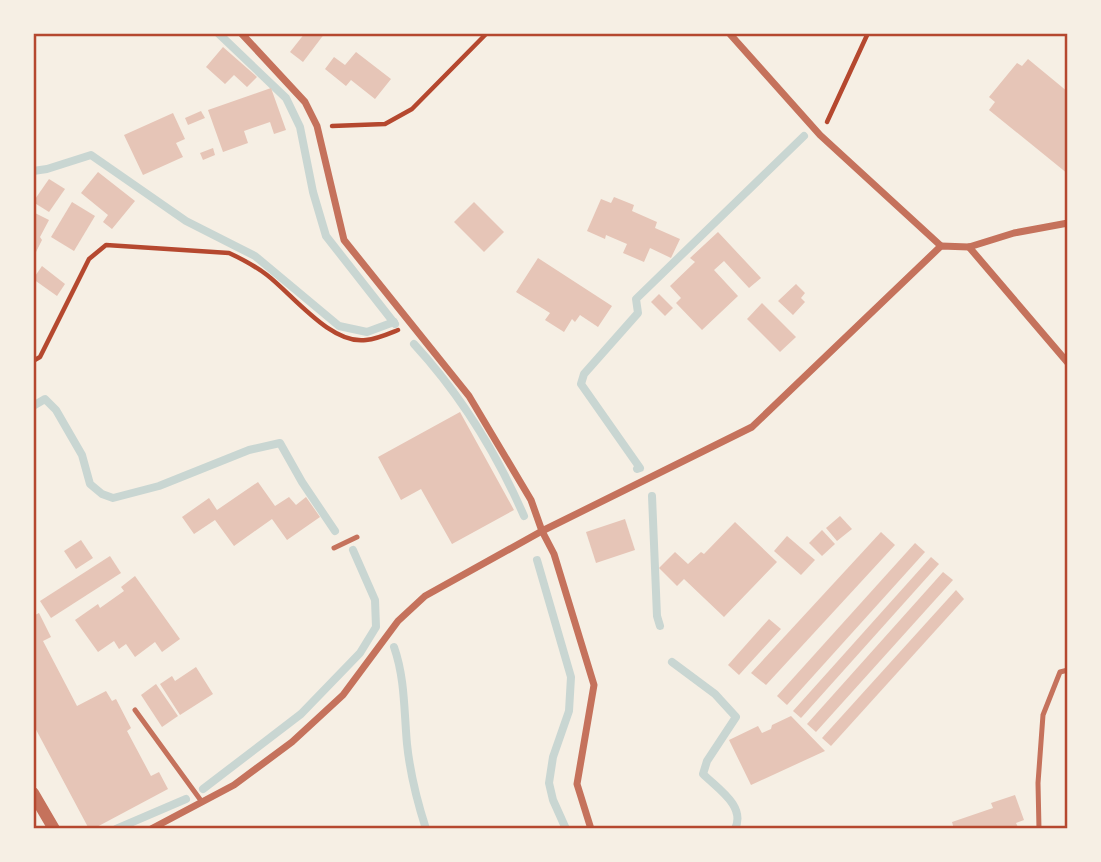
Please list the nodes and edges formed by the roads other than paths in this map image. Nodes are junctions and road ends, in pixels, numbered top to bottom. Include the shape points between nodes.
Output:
1 (241, 33) edge
2 (729, 33) edge
3 (1068, 223) edge
4 (941, 246) junction
5 (969, 247) junction
6 (1068, 363) edge
7 (542, 531) junction
8 (357, 537) dead end
9 (334, 548) dead end
10 (1068, 670) edge
11 (135, 710) dead end
12 (33, 793) edge
13 (202, 802) junction
14 (54, 829) edge
15 (151, 829) edge
16 (591, 829) edge
17 (1038, 829) edge

1 - 7 street via 305,102 317,126 344,240 469,396 531,500
2 - 4 street via 820,135
3 - 5 street
4 - 5 street
4 - 7 street via 752,427
5 - 6 street
7 - 13 street via 425,596 398,621 343,695 234,785
7 - 16 street via 554,554 594,685 576,784
8 - 9 lane
10 - 17 lane via 1060,671 1043,715
11 - 13 lane
12 - 14 street
13 - 15 street

